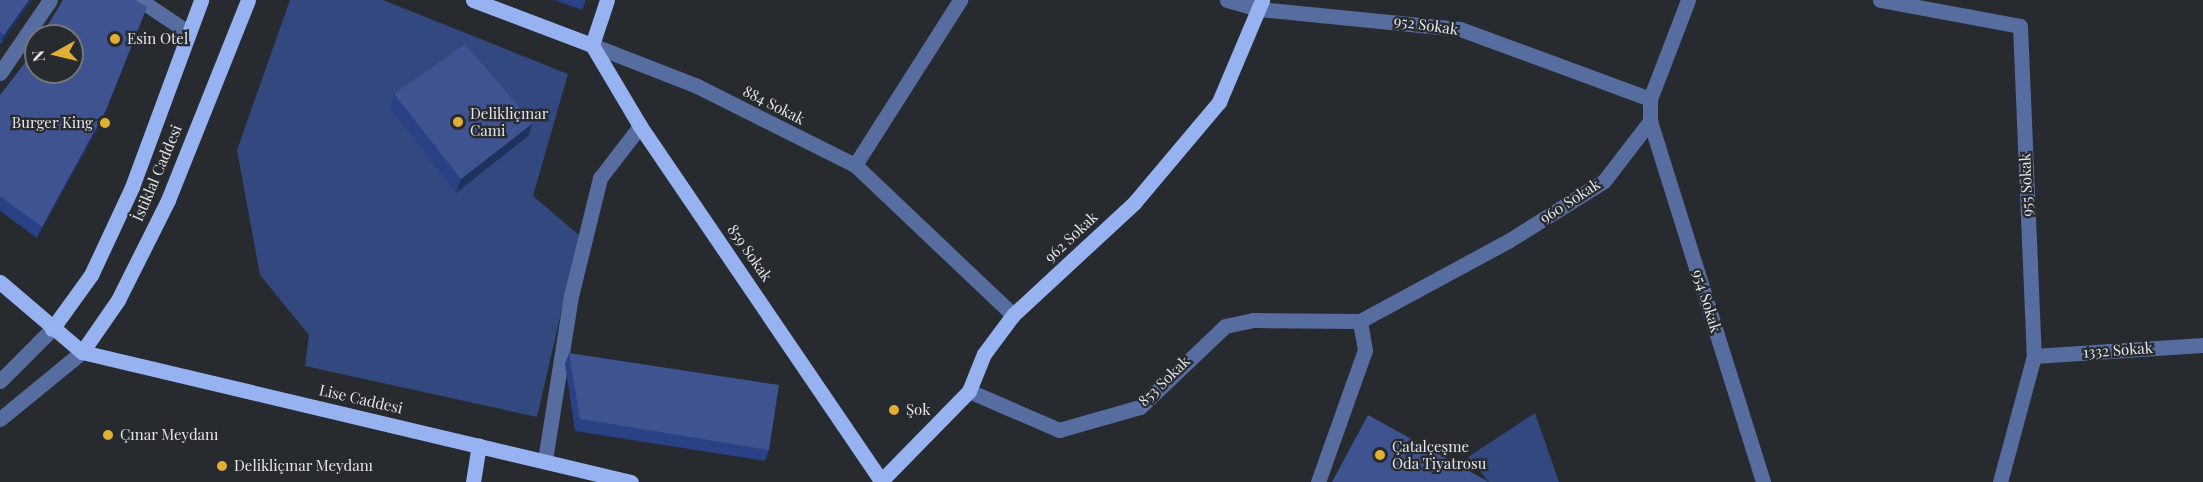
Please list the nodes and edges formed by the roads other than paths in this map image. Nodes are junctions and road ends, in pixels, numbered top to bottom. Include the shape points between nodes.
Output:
1 (50, 0) edge
2 (140, 0) edge
3 (201, 0) edge
4 (248, 0) edge
5 (473, 0) edge
6 (607, 0) edge
7 (960, 0) edge
8 (1227, 0) edge
9 (1688, 0) edge
10 (1880, 0) edge
11 (1261, 5) edge
12 (188, 32) junction
13 (592, 45) junction
14 (0, 73) edge
15 (1650, 99) junction
16 (1650, 120) junction
17 (640, 126) junction
18 (855, 165) junction
19 (0, 282) edge
20 (1013, 315) junction
21 (1360, 321) junction
22 (52, 329) junction
23 (2203, 345) edge
24 (82, 352) junction
25 (2034, 356) junction
26 (0, 381) edge
27 (969, 391) junction
28 (0, 419) edge
29 (479, 445) junction
30 (544, 460) junction
31 (880, 481) edge
32 (473, 482) edge
33 (631, 482) edge
34 (1318, 482) edge
35 (1763, 482) edge
36 (2000, 482) edge

1 - 14 street
2 - 12 street
3 - 12 main road, İstiklal Caddesi
4 - 24 main road, İstiklal Caddesi via 168,200 118,300
5 - 13 main road, 884 Sokak
6 - 13 main road
7 - 18 street
8 - 11 street, 952 Sokak
9 - 15 street
10 - 25 street, 955 Sokak via 2020,26
11 - 15 street, 952 Sokak via 1460,28
11 - 20 main road, 962 Sokak via 1219,102 1134,203
12 - 22 main road, İstiklal Caddesi via 132,188 91,275
13 - 17 main road, 859 Sokak
13 - 18 street, 884 Sokak via 698,86
15 - 16 street
16 - 21 street, 960 Sokak via 1604,181 1508,241
16 - 35 street, 954 Sokak
17 - 30 street via 600,178 571,296
17 - 31 main road, 859 Sokak
18 - 20 street, 884 Sokak
19 - 22 main road
20 - 27 main road, 962 Sokak via 984,354
21 - 27 street, 853 Sokak via 1253,320 1225,326 1140,407 1059,430
21 - 34 street via 1365,350
22 - 24 main road
22 - 26 street
23 - 25 street, 1332 Sokak
24 - 28 street
24 - 29 main road, Lise Caddesi
25 - 36 street, 955 Sokak
27 - 31 main road, 962 Sokak
29 - 30 main road, Lise Caddesi
29 - 32 main road
30 - 33 main road, Lise Caddesi

